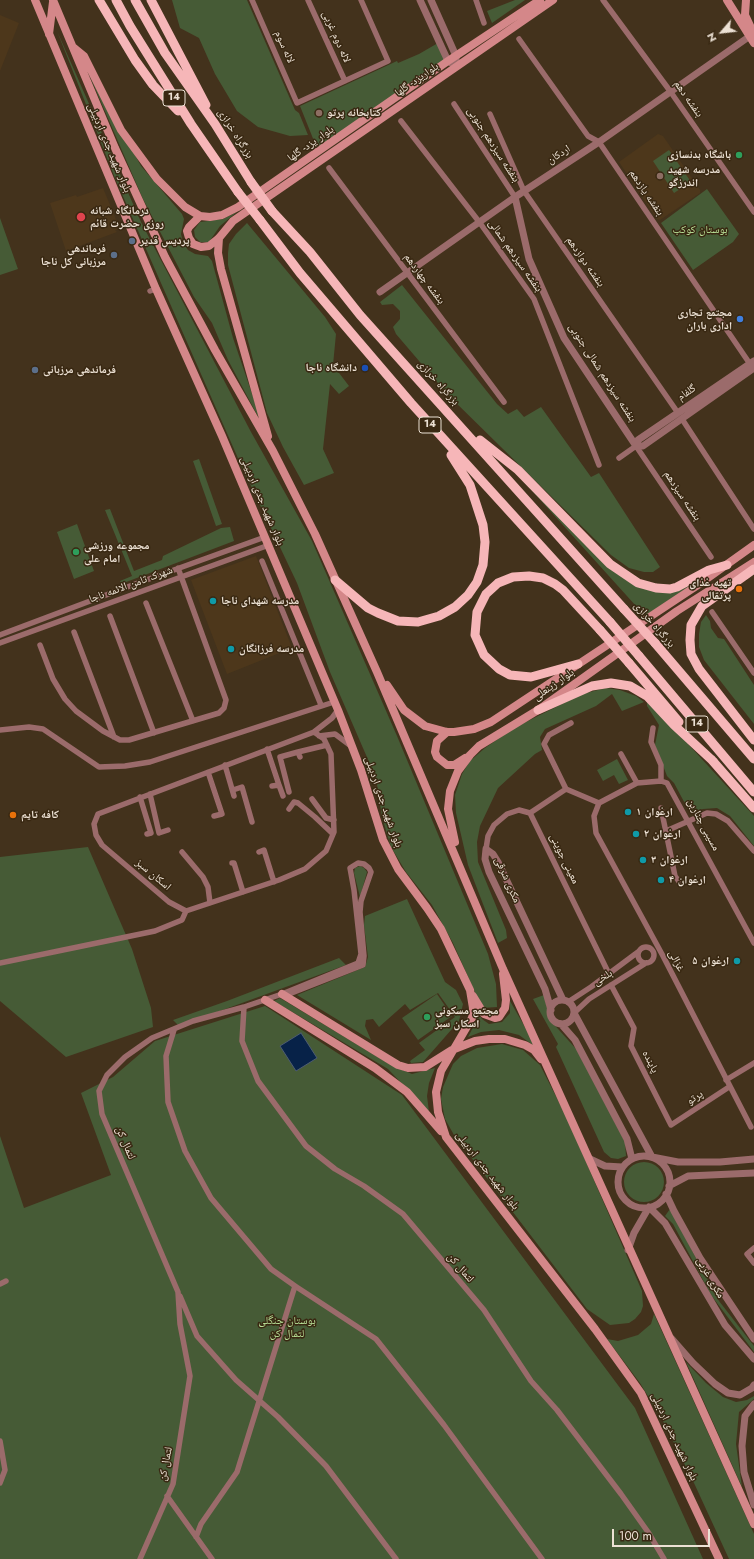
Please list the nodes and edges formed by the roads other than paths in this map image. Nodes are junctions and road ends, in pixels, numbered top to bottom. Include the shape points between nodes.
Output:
1 (35, 0) edge
2 (53, 0) edge
3 (99, 0) edge
4 (116, 0) edge
5 (135, 0) edge
6 (151, 0) edge
7 (252, 0) edge
8 (308, 0) edge
9 (361, 0) edge
10 (420, 0) edge
11 (431, 0) edge
12 (476, 0) edge
13 (540, 0) edge
14 (553, 0) edge
15 (603, 0) edge
16 (727, 0) edge
17 (746, 0) edge
18 (484, 23) dead end
19 (63, 27) junction
20 (49, 35) junction
21 (753, 38) edge
22 (519, 39) dead end
23 (72, 45) junction
24 (456, 56) junction
25 (448, 61) junction
26 (456, 66) junction
27 (344, 81) junction
28 (670, 91) junction
29 (454, 104) dead end
30 (490, 114) dead end
31 (401, 121) dead end
32 (191, 124) junction
33 (215, 124) junction
34 (599, 142) junction
35 (330, 168) dead end
36 (524, 191) junction
37 (515, 197) junction
38 (754, 212) edge
39 (200, 216) junction
40 (480, 222) junction
41 (219, 238) junction
42 (406, 273) junction
43 (380, 292) dead end
44 (753, 366) edge
45 (504, 402) dead end
46 (411, 403) junction
47 (680, 416) junction
48 (461, 426) junction
49 (636, 446) junction
50 (273, 451) junction
51 (619, 458) dead end
52 (599, 465) dead end
53 (754, 529) edge
54 (265, 537) junction
55 (754, 545) edge
56 (269, 546) junction
57 (711, 558) dead end
58 (262, 561) dead end
59 (754, 562) edge
60 (726, 565) junction
61 (178, 568) junction
62 (754, 569) edge
63 (181, 578) junction
64 (335, 580) junction
65 (146, 603) dead end
66 (712, 612) dead end
67 (58, 613) junction
68 (110, 616) dead end
69 (60, 621) junction
70 (74, 632) dead end
71 (0, 636) edge
72 (0, 643) edge
73 (40, 645) dead end
74 (578, 664) junction
75 (377, 672) junction
76 (754, 673) edge
77 (334, 702) junction
78 (321, 705) junction
79 (338, 710) junction
80 (538, 710) junction
81 (193, 721) junction
82 (571, 723) dead end
83 (653, 728) dead end
84 (0, 730) edge
85 (447, 732) junction
86 (154, 733) junction
87 (317, 734) junction
88 (114, 738) junction
89 (754, 740) edge
90 (327, 745) junction
91 (351, 746) junction
92 (267, 749) junction
93 (621, 754) dead end
94 (470, 755) junction
95 (754, 759) edge
96 (714, 762) junction
97 (225, 766) junction
98 (208, 772) junction
99 (661, 781) junction
100 (637, 783) junction
101 (278, 785) junction
102 (272, 786) dead end
103 (566, 789) junction
104 (289, 792) dead end
105 (754, 792) edge
106 (150, 794) junction
107 (283, 796) dead end
108 (140, 797) junction
109 (312, 799) dead end
110 (599, 803) junction
111 (661, 808) dead end
112 (754, 808) edge
113 (289, 809) dead end
114 (530, 812) junction
115 (214, 816) dead end
116 (334, 820) junction
117 (688, 820) junction
118 (252, 822) dead end
119 (168, 830) dead end
120 (666, 831) junction
121 (147, 834) dead end
122 (333, 834) junction
123 (486, 849) junction
124 (754, 851) edge
125 (182, 852) dead end
126 (259, 852) dead end
127 (232, 863) dead end
128 (463, 872) junction
129 (274, 882) junction
130 (680, 883) dead end
131 (243, 892) junction
132 (210, 903) junction
133 (186, 911) junction
134 (654, 939) junction
135 (754, 943) edge
136 (641, 949) junction
137 (661, 953) junction
138 (654, 958) junction
139 (0, 963) edge
140 (646, 963) junction
141 (503, 969) junction
142 (609, 974) junction
143 (611, 985) junction
144 (470, 990) junction
145 (283, 995) junction
146 (265, 1000) junction
147 (565, 1001) junction
148 (244, 1008) junction
149 (551, 1010) junction
150 (574, 1013) junction
151 (561, 1024) junction
152 (174, 1030) junction
153 (452, 1050) junction
154 (754, 1063) edge
155 (726, 1080) junction
156 (556, 1084) junction
157 (729, 1087) junction
158 (671, 1125) joint
159 (750, 1127) dead end
160 (446, 1137) junction
161 (652, 1157) junction
162 (590, 1159) junction
163 (632, 1159) junction
164 (754, 1159) edge
165 (622, 1167) junction
166 (754, 1173) edge
167 (669, 1186) junction
168 (666, 1194) junction
169 (649, 1207) junction
170 (754, 1248) edge
171 (628, 1250) junction
172 (754, 1263) edge
173 (6, 1281) dead end
174 (0, 1284) edge
175 (295, 1286) junction
176 (178, 1292) junction
177 (666, 1332) junction
178 (754, 1340) edge
179 (754, 1359) edge
180 (754, 1384) edge
181 (259, 1400) junction
182 (754, 1404) edge
183 (0, 1441) edge
184 (0, 1482) edge
185 (168, 1496) junction
186 (754, 1505) edge
187 (754, 1524) edge
188 (196, 1537) junction
189 (140, 1559) edge
190 (212, 1559) edge
191 (396, 1559) edge
192 (542, 1559) edge
193 (664, 1559) edge
194 (719, 1559) edge

1 - 20 main road, بلوار شهید جدی اردبیلی
2 - 19 main road, بلوار شهید جدی اردبیلی
2 - 20 main road
3 - 32 highway via 153,85
4 - 32 highway, 14
5 - 33 highway, بزرگراه خرازی / 14 via 165,53
6 - 33 highway
7 - 27 street, لاله سوم via 297,103
8 - 27 street, لاله دوم غربی
9 - 27 street via 388,61
10 - 25 street
11 - 24 street
12 - 18 street
13 - 24 main road, بلوار یزد- گلها
14 - 26 main road, بلواریزد- گلها
15 - 28 street, بنفشه دهم
16 - 21 main road
17 - 21 main road via 745,14
19 - 20 main road via 54,26
19 - 23 main road, بلوار شهید جدی اردبیلی
20 - 54 main road, بلوار شهید جدی اردبیلی via 153,290 222,436
21 - 28 street, اردکان
22 - 34 street, بنفشه یازدهم via 588,136
23 - 39 main road via 84,56 108,106 131,145 157,179 179,201
23 - 50 main road, بلوار شهید جدی اردبیلی via 165,258
24 - 25 main road, بلوار یزد- گلها
24 - 26 street
25 - 26 street
25 - 39 main road, بلوار یزد- گلها via 238,208 222,215
26 - 41 main road, بلواریزد- گلها via 233,221
28 - 34 street, اردکان
28 - 38 street, بنفشه دهم
29 - 37 street, بنفشه سیزدهم جنوبی
30 - 36 street, بنفشه دوازدهم
31 - 40 street, بنفشه سیزدهم شمالی
32 - 46 highway, 14, bridge via 238,192 300,273
33 - 48 highway, بزرگراه خرازی / 14, bridge via 272,211 310,252 360,315
34 - 36 street, اردکان
34 - 44 street, بنفشه یازدهم
35 - 42 street, بنفشه چهاردهم
36 - 37 street, اردکان
36 - 47 street, بنفشه دوازدهم
37 - 40 street, اردکان
37 - 49 street, بنفشه سیزدهم شمالی جنوبی via 529,259 557,324
39 - 41 main road via 187,231 192,244 209,246
40 - 42 street, اردکان
40 - 52 street, بنفشه سیزدهم شمالی via 534,299
41 - 50 main road via 221,269
42 - 43 street, اردکان
42 - 45 street, بنفشه چهاردهم
44 - 47 street, گلفام
46 - 64 highway via 470,485 478,507 485,542 480,574 468,595 455,607 439,616 418,622 398,621 368,608
46 - 105 highway, 14, bridge via 610,622
47 - 49 street, گلفام via 638,440
47 - 53 street, بنفشه دوازدهم
48 - 60 highway via 518,470 610,564 638,583 670,589 709,570
48 - 95 highway, بزرگراه خرازی / 14, bridge via 655,643
49 - 51 street, گلفام
49 - 57 street, بنفشه سیزدهم
50 - 64 main road, بلوار شهید جدی اردبیلی
54 - 56 main road, بلوار شهید جدی اردبیلی
54 - 61 street, شهرک ثامن الائمه ناجا
55 - 60 main road, بلوار زینعلی
56 - 63 street, شهرک ثامن الائمه ناجا
56 - 77 main road, بلوار شهید جدی اردبیلی
58 - 78 street
59 - 80 main road, بلوار زینعلی via 678,611
60 - 74 main road, بلوار زینعلی
61 - 63 street
61 - 67 street, شهرک ثامن الائمه ناجا
62 - 89 highway via 702,606 691,624 690,640 691,654 699,668
63 - 69 street, شهرک ثامن الائمه ناجا
63 - 81 street via 226,700 224,708 219,713
64 - 75 main road, بلوار شهید جدی اردبیلی
65 - 81 street
66 - 76 street
67 - 69 street
67 - 71 street, شهرک ثامن الائمه ناجا
68 - 86 street
69 - 72 street, شهرک ثامن الائمه ناجا
70 - 88 street
73 - 88 street via 54,679 66,699 76,711
74 - 85 main road, بلوار زینعلی via 491,722 468,730
74 - 96 highway, bridge via 531,677 510,674 499,669 484,655 476,635 477,612 486,594 509,578 521,576 543,578 555,584 600,630
75 - 85 main road, بلوار زینعلی via 404,710 425,726
75 - 128 main road, بلوار شهید جدی اردبیلی
77 - 78 street
77 - 79 main road, بلوار شهید جدی اردبیلی
78 - 84 street via 150,762 125,766 98,767 42,729 29,727
79 - 87 street, اسکان سبز
79 - 91 main road, بلوار شهید جدی اردبیلی
80 - 94 main road, بلوار زینعلی via 479,746
80 - 96 highway via 592,686 611,683 630,686 646,696
81 - 86 street
82 - 103 street via 549,735 544,744
83 - 99 street via 651,742 661,765
85 - 94 main road via 440,736 435,747 437,758 447,765
86 - 88 street via 130,740
87 - 90 street
87 - 91 street, اسکان سبز via 335,734
87 - 92 street, اسکان سبز
90 - 104 street via 299,755 280,757
90 - 116 street via 331,754
91 - 144 main road, بلوار شهید جدی اردبیلی via 390,856 441,929
92 - 97 street, اسکان سبز
92 - 101 street
93 - 100 street
94 - 128 main road, بلوار زینعلی via 458,771 448,809
96 - 112 highway
97 - 98 street, اسکان سبز
97 - 118 street via 234,793 242,787
98 - 106 street, اسکان سبز
98 - 115 street via 222,814
99 - 100 street
99 - 117 street, مسیبی چناربن via 671,788
100 - 110 street
101 - 102 street
101 - 107 street
103 - 110 street
103 - 114 street
106 - 108 street, اسکان سبز
106 - 119 street via 159,833
108 - 121 street via 151,832
108 - 133 street, اسکان سبز via 98,814 94,824 96,835 102,845 169,902
109 - 116 street via 326,818
110 - 134 street, غزالی via 594,816 596,832
111 - 120 street
113 - 122 street via 294,802 298,803
114 - 123 street via 519,810 507,814 494,825 488,836
114 - 142 street, معینی جوینی
116 - 122 street
117 - 120 street
117 - 124 street via 707,813 716,814 728,821
117 - 135 street, مسیبی چناربن
120 - 130 street via 675,876
122 - 129 street via 326,851 305,869
123 - 147 street, مکری شرقی via 494,854
123 - 149 street, مکری شرقی via 485,859 489,872 545,989
125 - 132 street via 203,877 208,887
126 - 129 street via 264,850
127 - 131 street
128 - 141 main road, بلوار شهید جدی اردبیلی
129 - 131 street
131 - 132 street
132 - 133 street
133 - 139 street via 182,920 155,931
134 - 136 street, بلخی
134 - 137 street, غزالی
136 - 138 street via 651,948
136 - 140 street via 639,959
136 - 142 street, بلخی
137 - 138 street
137 - 155 street, غزالی
138 - 140 street
140 - 143 street, بلخی
141 - 144 main road via 506,1000 505,1008 499,1017 484,1014
141 - 156 main road, بلوار شهید جدی اردبیلی
142 - 147 street, بلخی
143 - 150 street, بلخی
143 - 158 street, پاینده via 634,1028 631,1046
144 - 153 main road, بلوار شهید جدی اردبیلی via 472,1018
145 - 145 street via 358,962 361,954 350,868 358,862 364,864 371,872 360,912 363,965
145 - 146 street, لتمال کن
145 - 153 main road via 398,1065 408,1068 425,1067
146 - 148 street, لتمال کن
146 - 160 main road via 334,1041 407,1092
147 - 149 street via 554,1004
147 - 150 street via 572,1006
148 - 152 street, لتمال کن via 193,1021
148 - 193 street, لتمال کن via 242,1041 258,1081 306,1146 335,1169 403,1214 484,1310 531,1381 557,1410 621,1494
149 - 151 street via 552,1017
150 - 151 street via 568,1022
150 - 161 street
151 - 163 street via 575,1040 624,1132
152 - 175 street via 166,1056 168,1102 185,1151 211,1198 271,1269
152 - 176 street, لتمال کن via 152,1038 125,1058 107,1075 99,1091 102,1114
153 - 156 main road via 475,1041 489,1039 516,1042 534,1050
153 - 160 main road, بلوار شهید جدی اردبیلی via 441,1071 436,1092 438,1112
154 - 155 street
155 - 157 street, غزالی
156 - 162 main road, بلوار شهید جدی اردبیلی
157 - 158 street, پرتو
157 - 159 street, غزالی
160 - 194 main road, بلوار شهید جدی اردبیلی via 591,1323 641,1393
161 - 163 street
161 - 164 street via 678,1162
161 - 167 street via 664,1165
162 - 165 street via 605,1166
162 - 171 main road, بلوار شهید جدی اردبیلی
163 - 165 street
165 - 169 street via 618,1178 621,1194 633,1205
166 - 167 street via 688,1176
167 - 168 street
168 - 169 street
168 - 178 street, مکری غربی via 700,1258
169 - 171 street via 634,1233
169 - 179 street, مکری غربی via 664,1223 725,1325
170 - 172 street via 747,1254
171 - 177 main road, بلوار شهید جدی اردبیلی
173 - 174 street
175 - 181 street
175 - 192 street via 376,1339 444,1425
176 - 181 street, لتمال کن via 198,1336 236,1380
176 - 185 street, لتمال کن via 180,1324 190,1376 173,1484
177 - 180 street via 693,1364 728,1393 740,1395
177 - 187 main road, بلوار شهید جدی اردبیلی
181 - 188 street via 238,1472 201,1524
181 - 191 street, لتمال کن via 326,1466
182 - 186 street via 745,1416 742,1446 744,1472
183 - 184 street via 5,1470
185 - 188 street, لتمال کن
185 - 189 street, لتمال کن
188 - 190 street, لتمال کن

